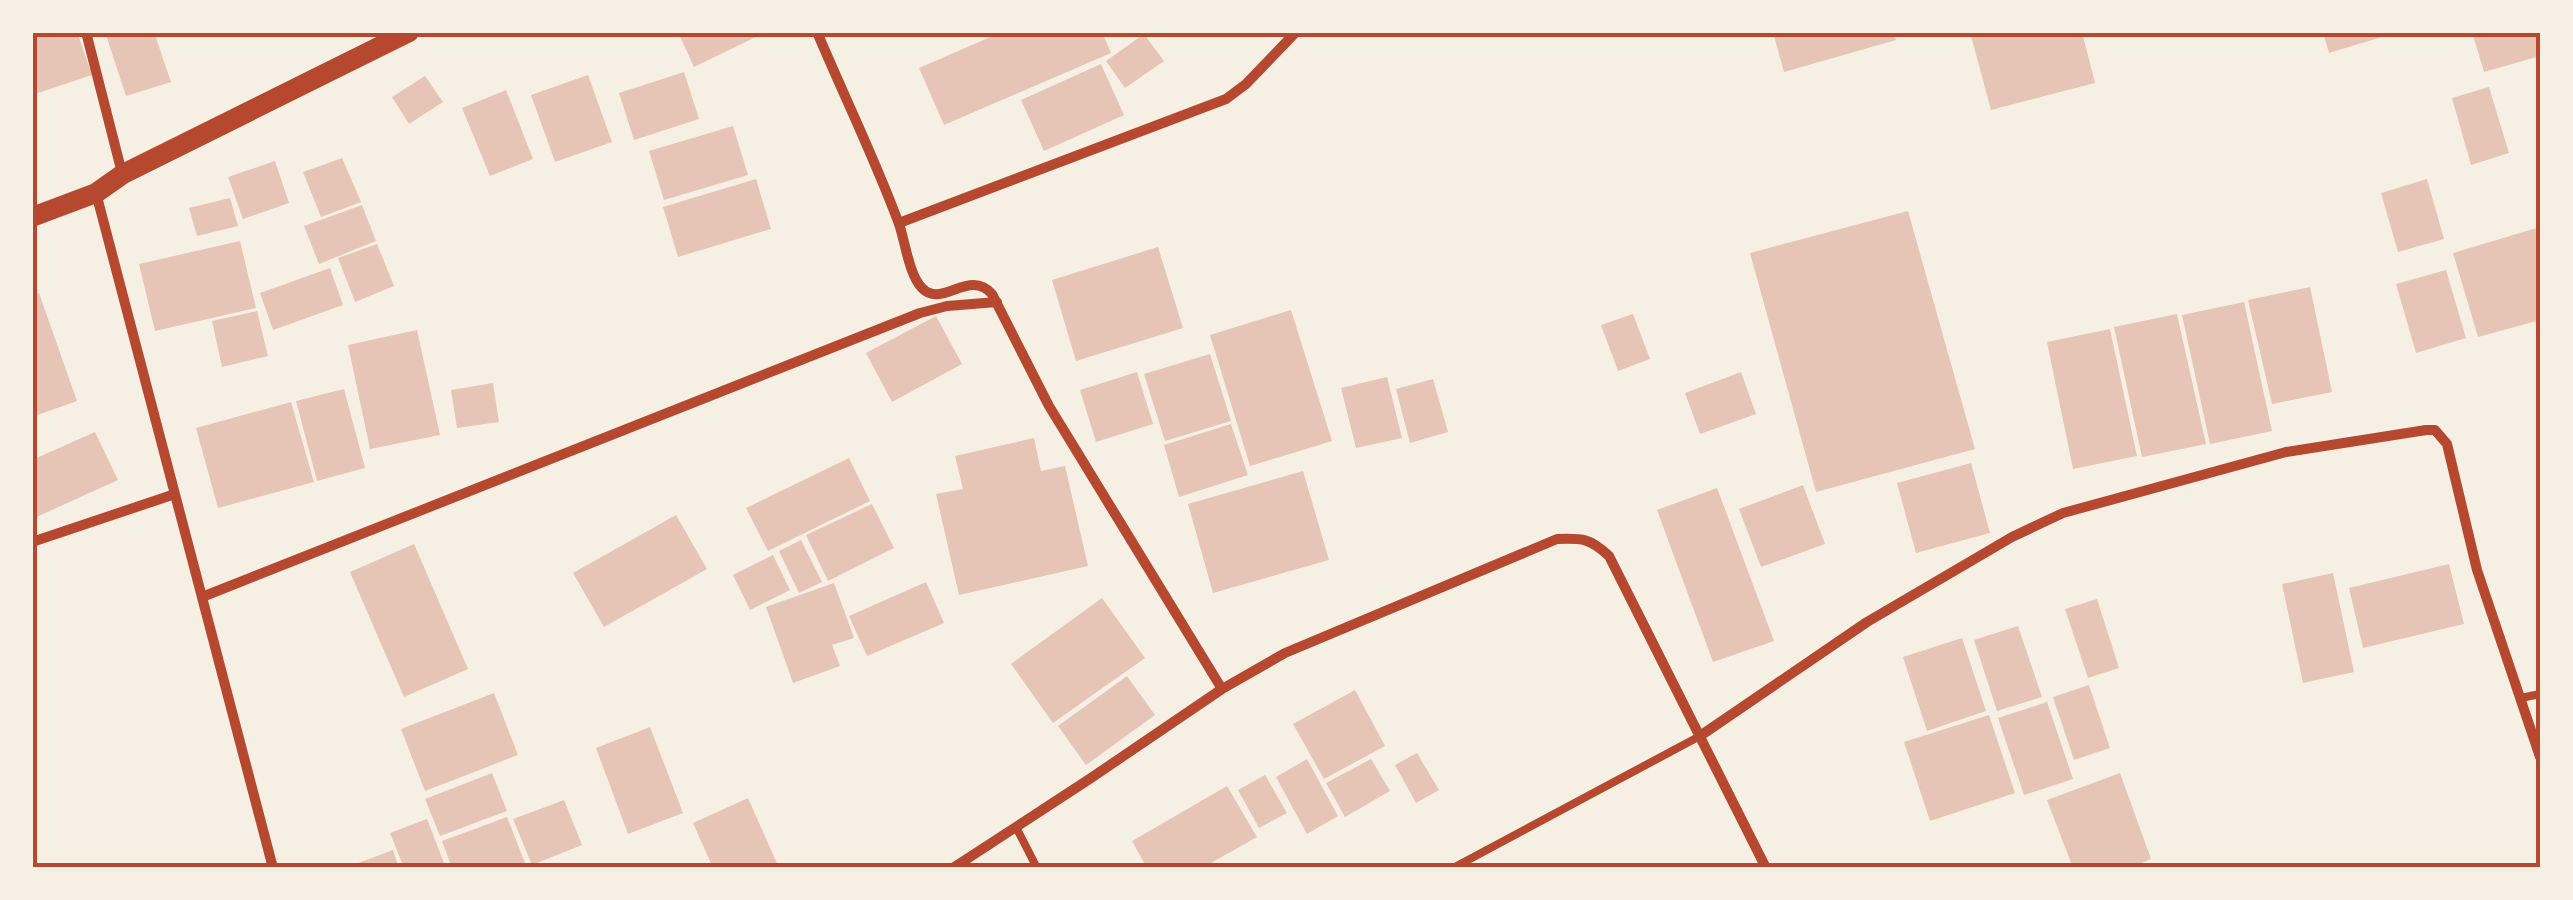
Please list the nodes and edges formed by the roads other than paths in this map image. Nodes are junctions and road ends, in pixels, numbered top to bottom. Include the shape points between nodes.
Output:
1 (86, 32) edge
2 (409, 32) edge
3 (817, 32) edge
4 (1296, 32) edge
5 (123, 174) junction
6 (96, 194) junction
7 (32, 217) edge
8 (898, 223) junction
9 (997, 302) junction
10 (175, 494) junction
11 (32, 542) edge
12 (202, 597) junction
13 (1222, 689) junction
14 (2540, 694) edge
15 (2520, 698) junction
16 (1700, 736) junction
17 (2540, 757) edge
18 (1016, 827) junction
19 (273, 868) edge
20 (953, 868) edge
21 (1037, 868) edge
22 (1453, 868) edge
23 (1766, 868) edge

1 - 5 street
2 - 5 main road
3 - 8 street
4 - 8 street via 1226,99
5 - 6 main road
6 - 7 main road
6 - 10 street
8 - 9 street via 923,290 940,294 974,284 985,286
9 - 12 street via 920,312
9 - 13 street via 1049,406
10 - 11 street
10 - 12 street
12 - 19 street
13 - 16 street via 1285,652 1557,538 1583,538 1609,556
13 - 18 street
14 - 15 lane
15 - 16 street via 2477,570 2448,444 2426,430 2286,452 2063,514 1867,622
15 - 17 street
16 - 22 lane
16 - 23 street
18 - 20 street
18 - 21 lane

